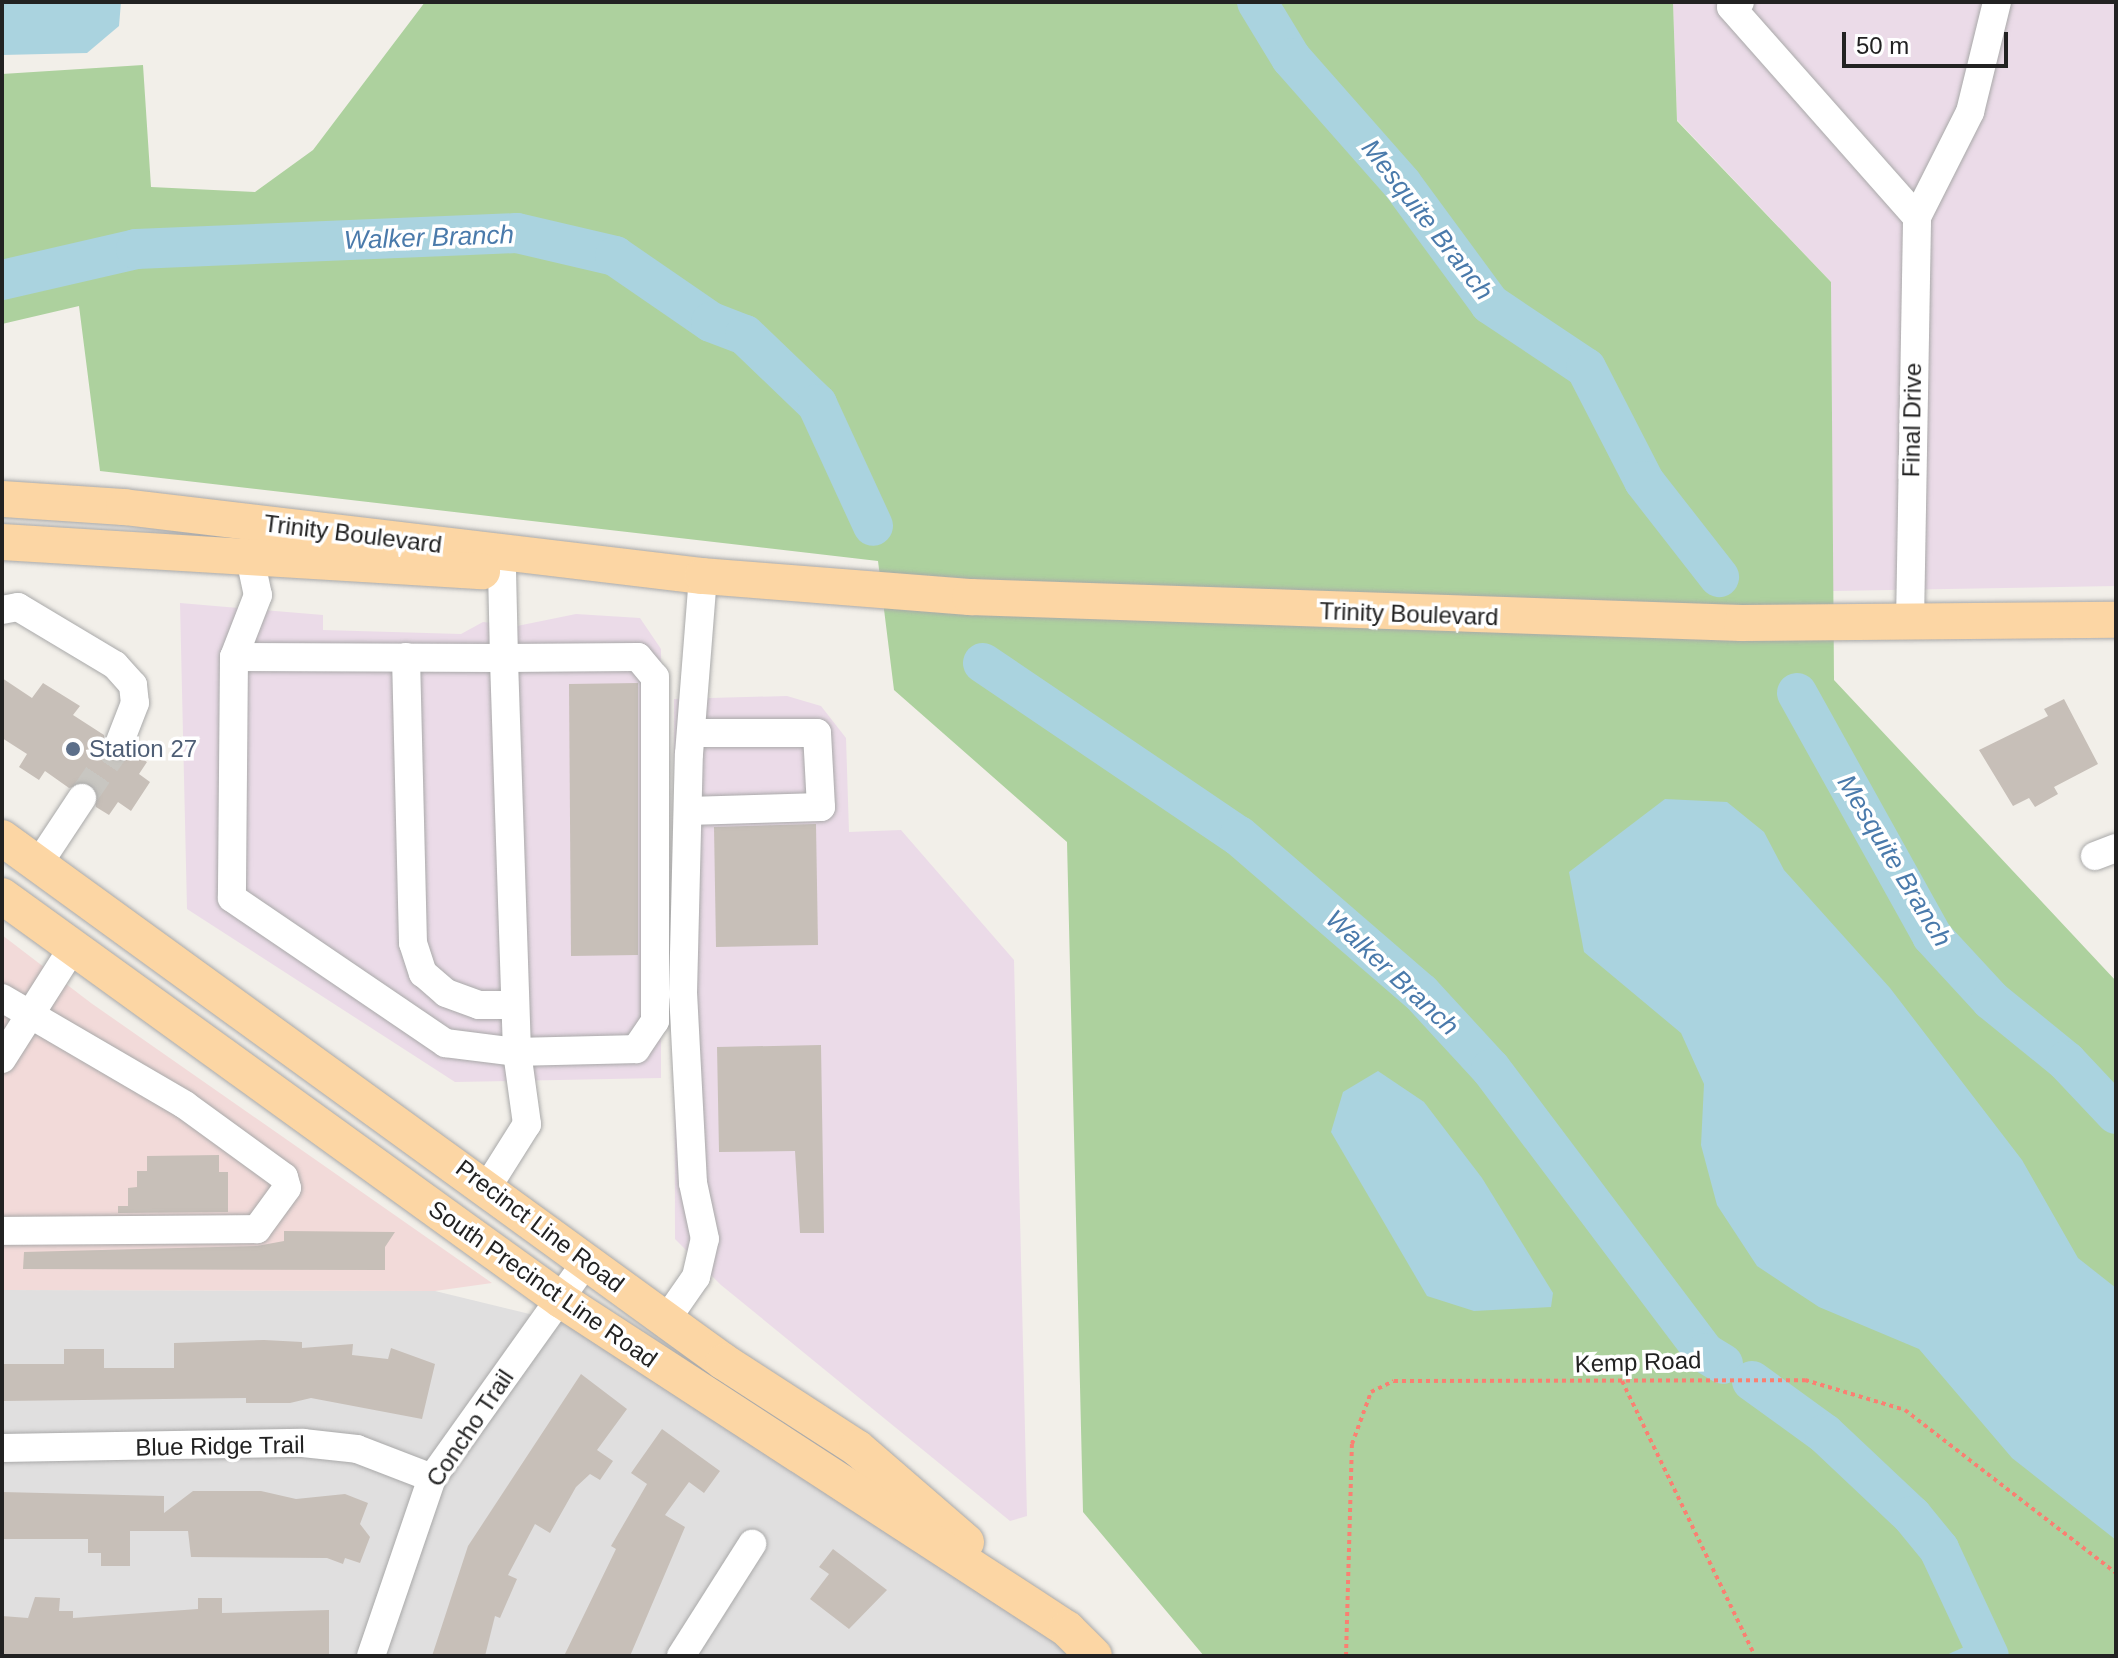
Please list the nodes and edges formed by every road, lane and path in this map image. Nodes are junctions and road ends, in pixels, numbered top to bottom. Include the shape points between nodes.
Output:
1 (1997, 2) edge
2 (1734, 4) edge
3 (1917, 217) junction
4 (2, 499) edge
5 (2, 542) edge
6 (250, 558) junction
7 (502, 572) junction
8 (703, 576) junction
9 (2, 610) edge
10 (2116, 620) edge
11 (1910, 623) junction
12 (234, 657) junction
13 (406, 657) junction
14 (504, 658) junction
15 (691, 733) junction
16 (119, 744) tunnel mouth
17 (82, 798) tunnel mouth
18 (688, 811) junction
19 (2, 838) edge
20 (39, 863) junction
21 (4, 897) edge
22 (73, 947) junction
23 (2, 998) edge
24 (515, 1005) junction
25 (30, 1017) junction
26 (517, 1052) junction
27 (2, 1059) edge
28 (370, 1101) junction
29 (488, 1186) junction
30 (2, 1231) edge
31 (586, 1262) junction
32 (561, 1300) junction
33 (666, 1320) junction
34 (1622, 1381) junction
35 (2, 1448) edge
36 (432, 1478) junction
37 (752, 1544) dead end
38 (2116, 1573) edge
39 (1067, 1629) junction
40 (371, 1656) edge
41 (681, 1656) edge
42 (1094, 1656) edge
43 (1346, 1656) edge
44 (1755, 1656) edge

1 - 3 street via 1970,112
2 - 3 street
3 - 11 street, Final Drive
4 - 8 main road, Trinity Boulevard via 124,507
5 - 6 main road, Trinity Boulevard
6 - 7 main road, Trinity Boulevard
6 - 12 street via 258,595
7 - 8 main road, Trinity Boulevard
7 - 14 street
8 - 11 main road, Trinity Boulevard via 970,597 1694,622
8 - 15 street
9 - 16 street via 18,607 115,665 133,685 135,703
10 - 11 main road, Trinity Boulevard
12 - 13 street
12 - 26 street via 232,898 445,1043
13 - 14 street
13 - 24 street via 413,943 423,973 446,993 479,1005
14 - 24 street
14 - 26 street via 638,657 655,677 655,1021 636,1049
15 - 18 street
15 - 18 street via 817,733 821,807
17 - 20 street
18 - 33 street via 683,994 693,1183 705,1239 696,1277
19 - 20 main road, Precinct Line Road
20 - 21 main road
20 - 28 main road, Precinct Line Road
21 - 22 main road, South Precinct Line Road
22 - 25 street
22 - 28 main road via 80,935 101,934 328,1093
22 - 32 main road, South Precinct Line Road
23 - 25 street
24 - 26 street
25 - 27 street
25 - 30 street via 185,1105 284,1177 287,1188 257,1229
26 - 29 street via 527,1124
28 - 29 main road, Precinct Line Road
29 - 31 main road, Precinct Line Road
31 - 32 street, Concho Trail
31 - 33 main road, Precinct Line Road
32 - 36 street, Concho Trail
32 - 39 main road, South Precinct Line Road
33 - 39 main road, Precinct Line Road via 857,1448
34 - 38 path, Kemp Road via 1805,1380 1905,1410
34 - 43 path, Kemp Road via 1394,1381 1371,1392 1352,1444
34 - 44 path
35 - 36 street, Blue Ridge Trail via 303,1443 357,1449
36 - 40 street, Concho Trail
37 - 41 street
39 - 42 main road, South Precinct Line Road

